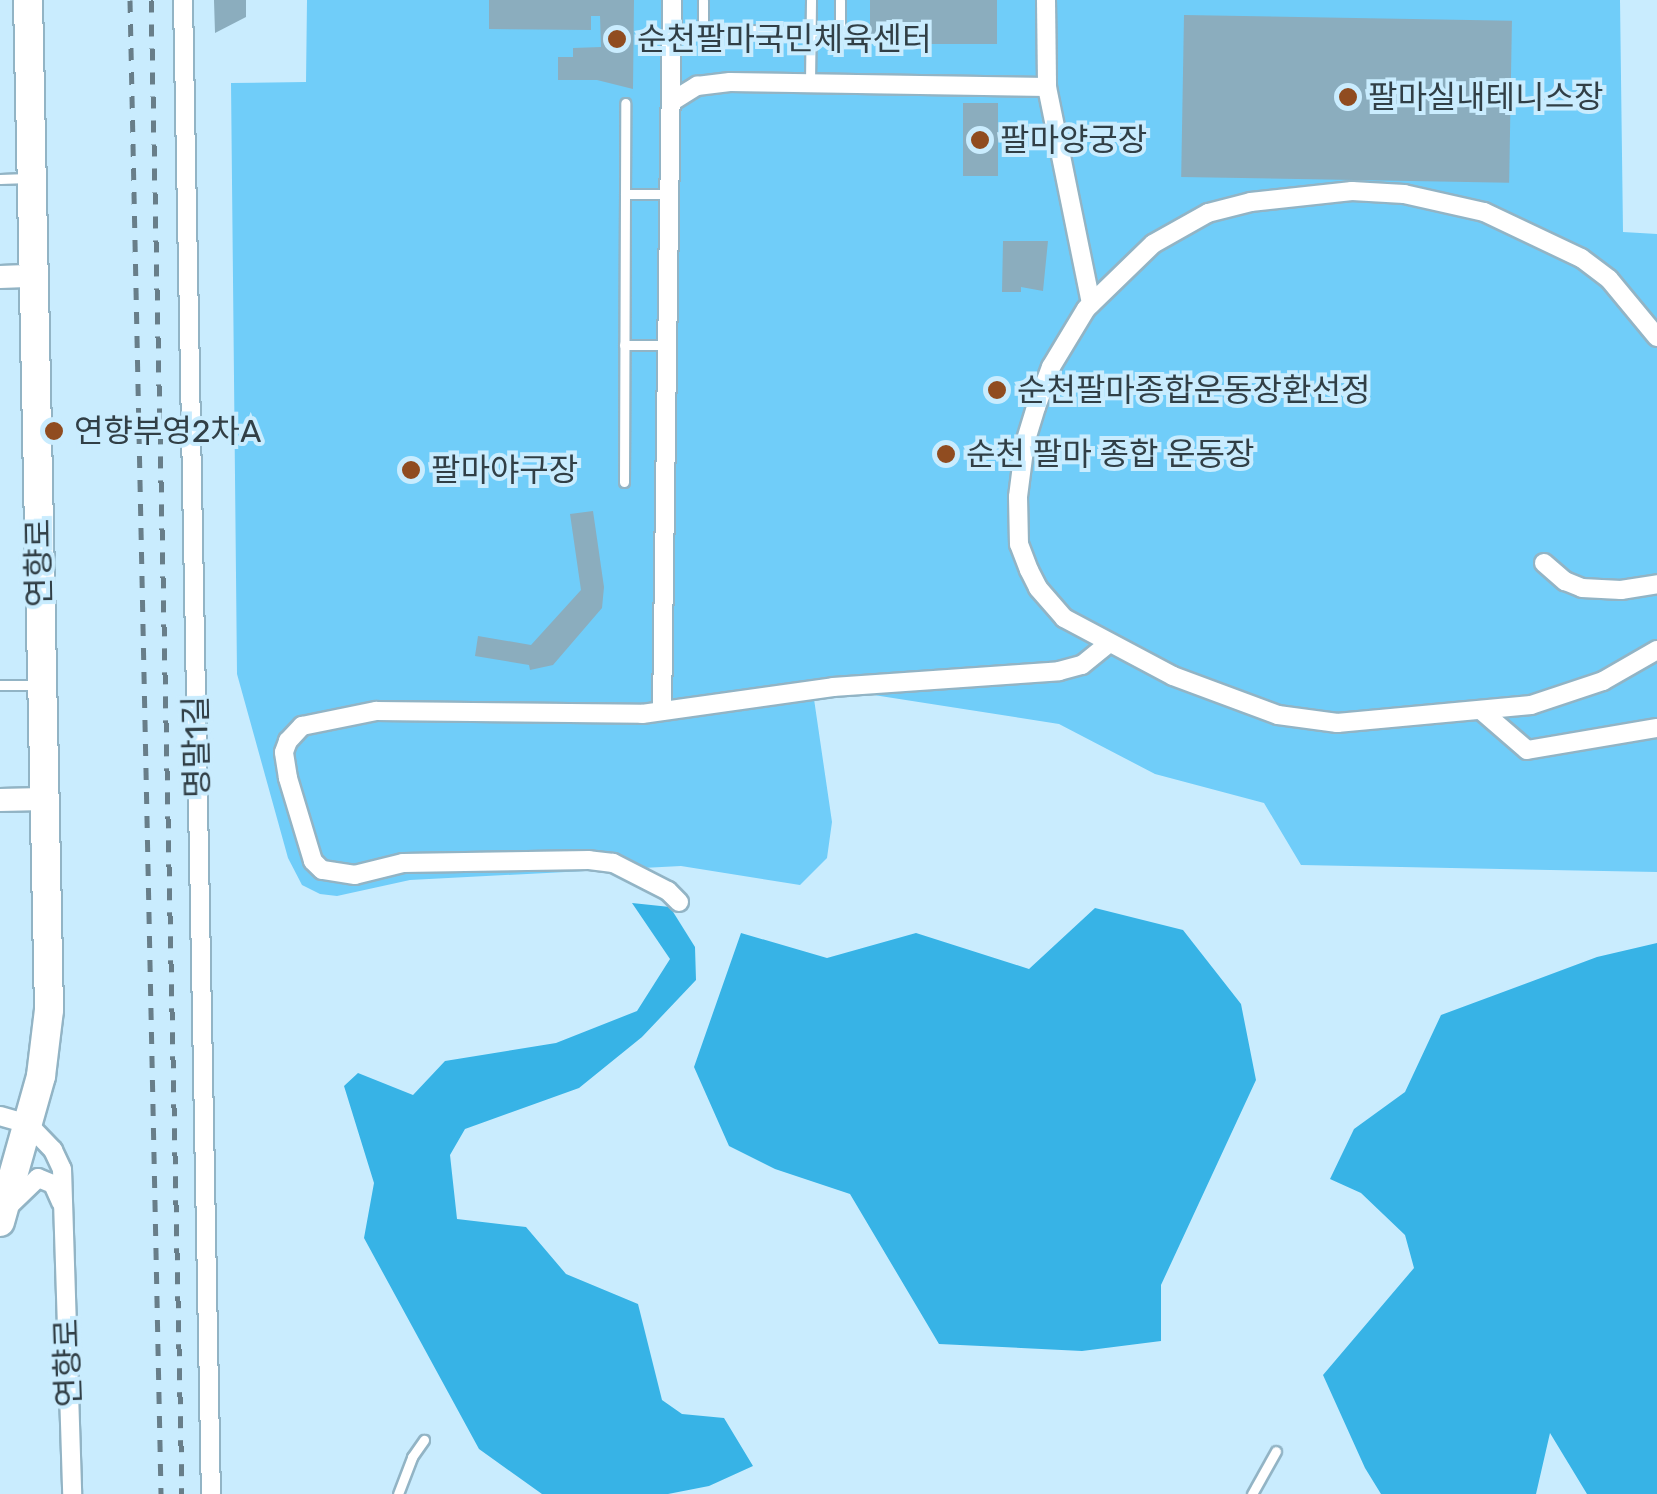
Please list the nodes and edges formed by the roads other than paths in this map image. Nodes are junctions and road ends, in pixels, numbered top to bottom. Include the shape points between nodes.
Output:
1 (28, 0) edge
2 (183, 0) edge
3 (672, 0) edge
4 (703, 0) edge
5 (811, 0) edge
6 (840, 0) edge
7 (1046, 0) edge
8 (810, 31) junction
9 (810, 84) junction
10 (1047, 87) junction
11 (672, 102) junction
12 (625, 103) dead end
13 (31, 178) junction
14 (0, 179) edge
15 (625, 194) junction
16 (668, 194) junction
17 (33, 276) junction
18 (0, 277) edge
19 (1091, 304) junction
20 (1657, 336) edge
21 (624, 345) junction
22 (666, 345) junction
23 (624, 482) dead end
24 (1544, 562) dead end
25 (1657, 584) edge
26 (1108, 644) junction
27 (1657, 650) edge
28 (41, 684) junction
29 (0, 686) edge
30 (662, 711) junction
31 (1482, 712) junction
32 (1657, 728) edge
33 (0, 800) edge
34 (42, 800) junction
35 (680, 902) dead end
36 (0, 1116) edge
37 (28, 1124) junction
38 (64, 1208) junction
39 (0, 1221) edge
40 (424, 1440) dead end
41 (1276, 1451) dead end
42 (72, 1494) edge
43 (212, 1494) edge
44 (398, 1494) edge
45 (1252, 1494) edge

1 - 13 main road, 연향로
2 - 43 street, 명말1길
3 - 11 street
4 - 8 lane via 703,29
5 - 8 lane
6 - 8 lane via 840,32
7 - 10 street
8 - 9 lane
9 - 10 street
9 - 11 street via 709,84
10 - 19 street
11 - 16 street
12 - 15 lane
13 - 14 lane
13 - 17 main road, 연향로
15 - 16 lane
15 - 21 lane
16 - 22 street
17 - 18 street
17 - 28 main road, 연향로
19 - 20 street via 1153,244 1208,213 1352,191 1449,201 1524,228 1609,279
19 - 26 street via 1051,367 1025,442 1020,544 1050,605
21 - 22 lane
21 - 23 lane
22 - 30 street
24 - 25 street via 1582,588
26 - 30 street via 1082,665 1059,671 833,687
26 - 31 street via 1238,702 1305,720
27 - 31 street via 1572,693
28 - 29 lane
28 - 34 main road, 연향로
30 - 35 street via 376,711 302,726 284,752 313,861 330,874 403,863 589,860 613,863
31 - 32 street via 1527,750
33 - 34 street
34 - 37 main road, 연향로 via 49,1010
36 - 37 street
37 - 38 street, 연향로 via 59,1159
37 - 39 main road, 연향로
38 - 39 street via 52,1184 38,1178
38 - 42 street, 연향로
40 - 44 lane
41 - 45 lane

